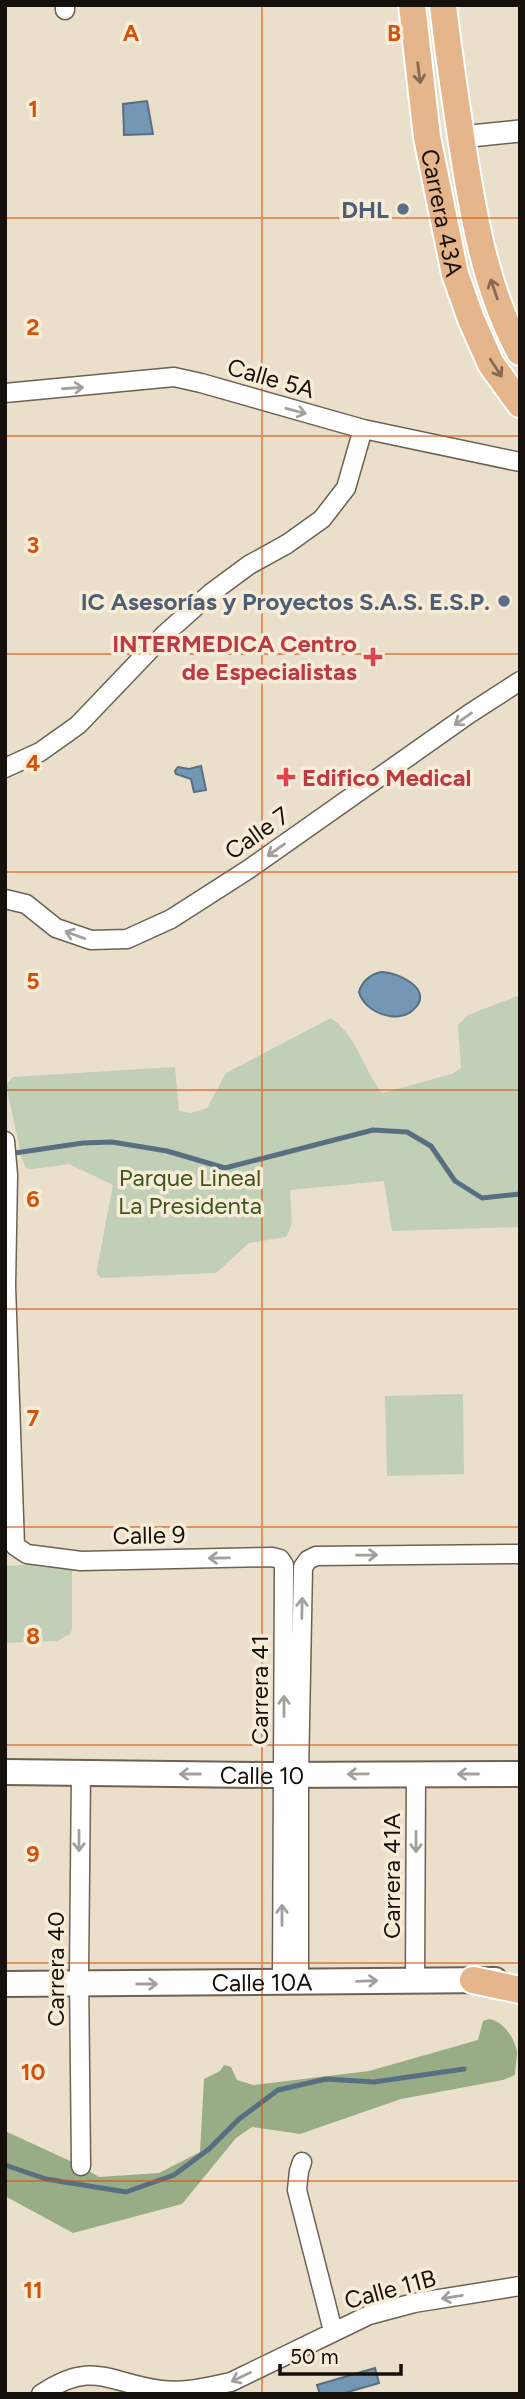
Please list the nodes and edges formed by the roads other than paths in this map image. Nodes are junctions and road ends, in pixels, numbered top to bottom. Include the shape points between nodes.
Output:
1 (412, 5) edge
2 (443, 5) edge
3 (520, 131) edge
4 (461, 137) junction
5 (520, 352) edge
6 (5, 393) edge
7 (520, 404) edge
8 (363, 429) junction
9 (520, 462) edge
10 (520, 681) edge
11 (5, 768) edge
12 (5, 900) edge
13 (6, 1145) edge
14 (6, 1285) edge
15 (520, 1554) edge
16 (278, 1561) junction
17 (309, 1561) junction
18 (5, 1772) edge
19 (80, 1773) junction
20 (416, 1773) junction
21 (520, 1774) edge
22 (291, 1775) junction
23 (415, 1980) junction
24 (473, 1980) junction
25 (520, 1980) edge
26 (291, 1983) junction
27 (5, 1984) edge
28 (79, 1984) junction
29 (520, 1990) edge
30 (302, 2162) dead end
31 (81, 2166) dead end
32 (520, 2286) edge
33 (333, 2331) junction
34 (206, 2391) edge
35 (41, 2394) edge

1 -> 7 main road, Carrera 43A via 427,138 455,274 491,363
2 - 4 main road, Carrera 43A
3 - 4 street
5 -> 4 main road, Carrera 43A via 487,267
6 -> 8 street, Calle 5A via 174,377
8 - 9 street, Calle 5A
8 - 11 street via 346,488 322,519 211,593 78,725 40,752
10 -> 12 street, Calle 7 via 249,869 171,919 127,939 91,940 56,928 26,904
13 - 14 street
16 -> 14 street, Calle 9 via 81,1561 27,1554 15,1546
17 -> 15 street
16 - 17 street, Calle 9
22 -> 16 street, Carrera 41
22 -> 17 street, Carrera 41
18 - 19 main road, Calle 10
22 -> 19 main road, Calle 10
19 -> 28 street, Carrera 40
21 -> 20 main road, Calle 10
20 -> 22 main road, Calle 10
20 -> 23 street, Carrera 41A
26 -> 22 street, Carrera 41
23 - 24 main road, Calle 10A
26 -> 23 main road, Calle 10A
24 - 25 main road, Calle 10A
24 - 29 main road
28 -> 26 main road, Calle 10A
27 - 28 main road, Calle 10A
28 - 31 street, Carrera 40
30 - 33 street via 297,2190
32 -> 33 street, Calle 11B via 414,2303
33 -> 34 street, Calle 11B
34 - 35 street, Calle 11B via 160,2390 89,2374 70,2378

